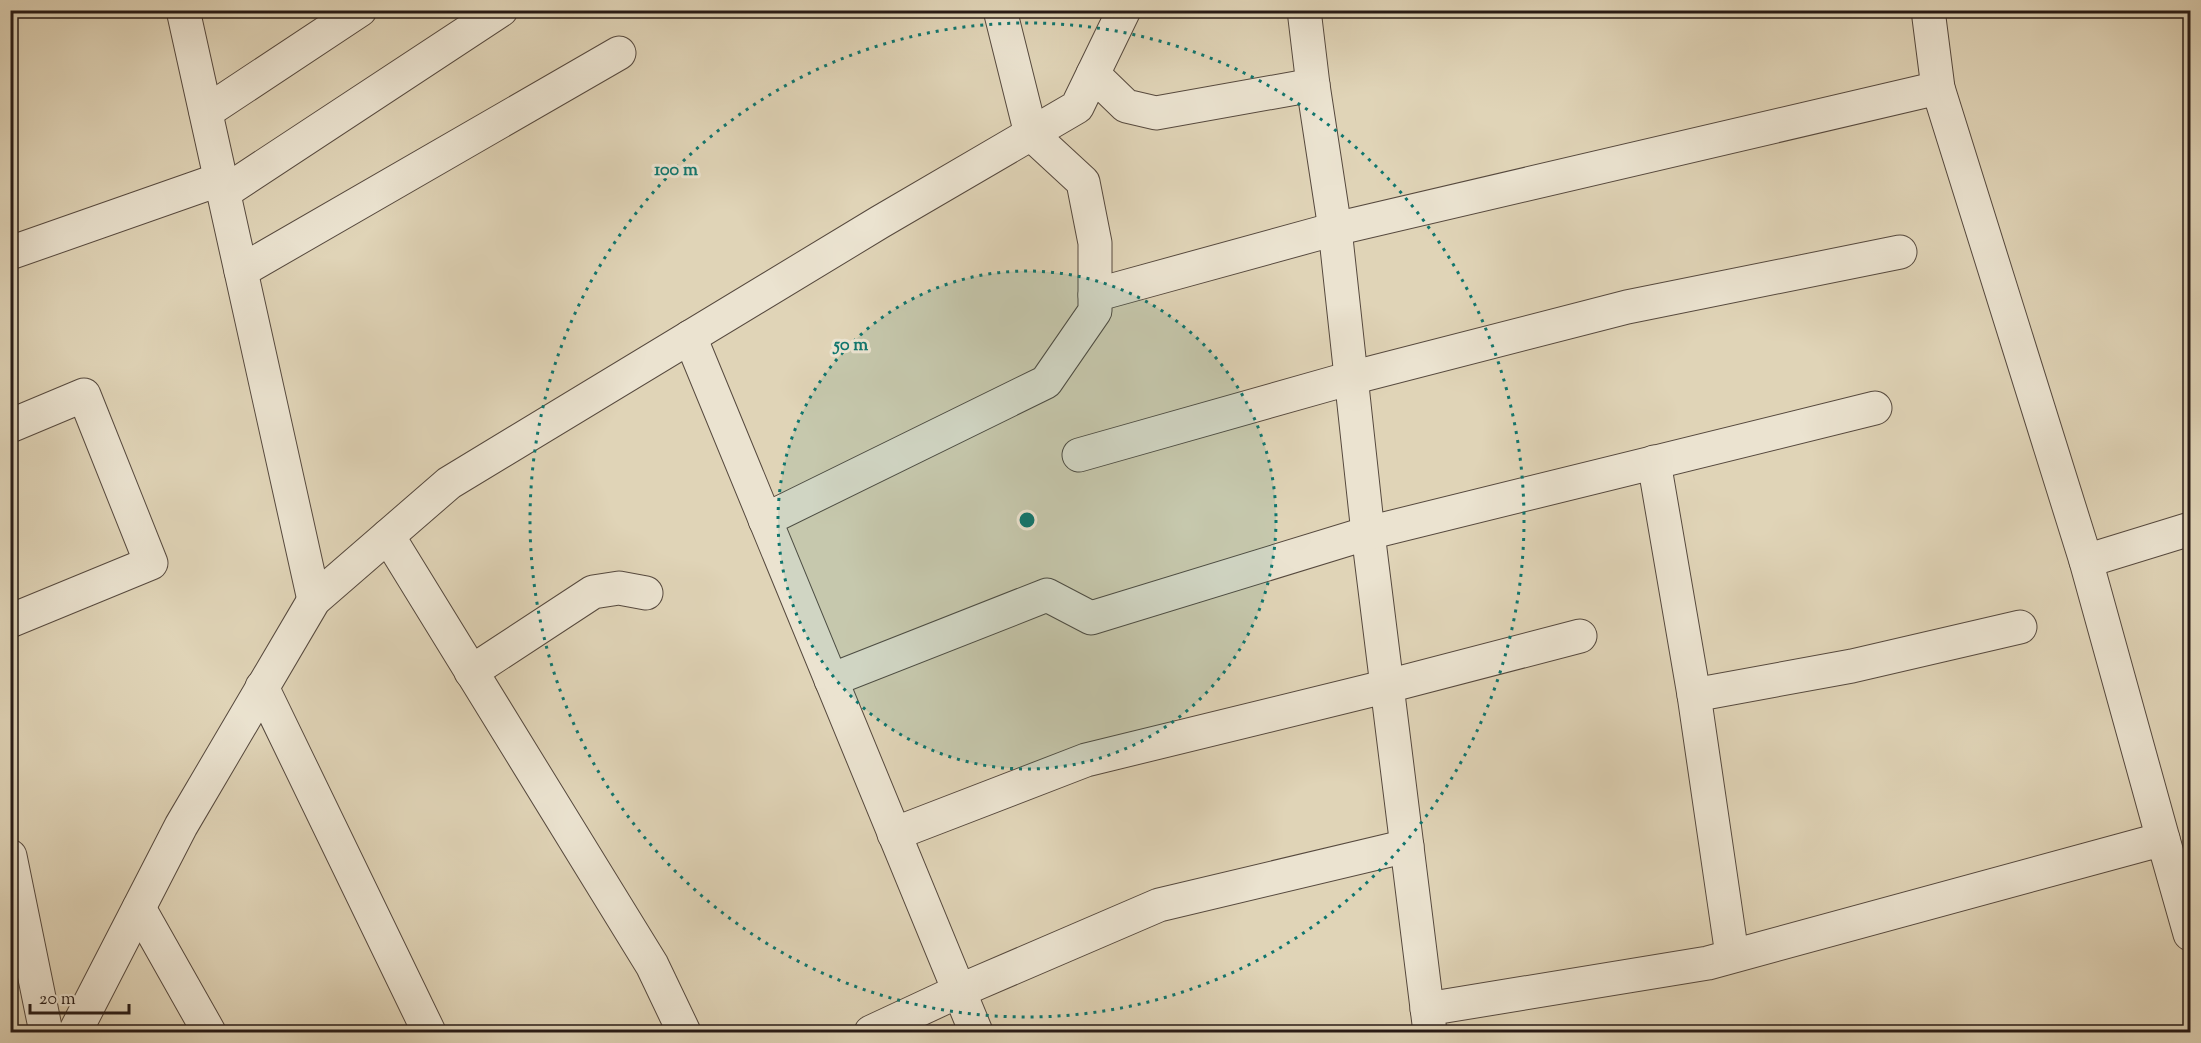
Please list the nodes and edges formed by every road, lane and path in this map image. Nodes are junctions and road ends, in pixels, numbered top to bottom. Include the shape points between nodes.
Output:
1 (183, 10) edge
2 (360, 10) edge
3 (501, 10) edge
4 (1000, 10) edge
5 (1124, 10) edge
6 (1304, 10) edge
7 (1928, 10) edge
8 (619, 53) dead end
9 (1093, 74) junction
10 (1313, 85) junction
11 (1938, 88) junction
12 (206, 112) junction
13 (1031, 134) junction
14 (222, 186) junction
15 (1335, 229) junction
16 (1900, 252) dead end
17 (10, 253) edge
18 (241, 271) junction
19 (1095, 295) junction
20 (690, 337) junction
21 (1351, 378) junction
22 (1875, 408) dead end
23 (10, 426) edge
24 (1079, 455) dead end
25 (1654, 462) junction
26 (765, 519) junction
27 (2190, 529) edge
28 (1368, 532) junction
29 (388, 536) junction
30 (2086, 561) junction
31 (646, 593) dead end
32 (314, 600) junction
33 (10, 621) edge
34 (2020, 627) dead end
35 (1580, 636) dead end
36 (471, 672) junction
37 (831, 680) junction
38 (1388, 686) junction
39 (262, 687) junction
40 (1694, 695) junction
41 (894, 834) junction
42 (2163, 839) junction
43 (1407, 846) junction
44 (10, 856) edge
45 (139, 908) junction
46 (2189, 926) edge
47 (1732, 955) junction
48 (959, 991) junction
49 (1428, 1021) edge
50 (46, 1032) edge
51 (75, 1032) edge
52 (209, 1032) edge
53 (429, 1032) edge
54 (684, 1032) edge
55 (872, 1032) edge
56 (976, 1032) edge

1 - 12 street
2 - 12 street
3 - 14 street
4 - 13 street
5 - 9 street
6 - 10 street
7 - 11 street
8 - 18 street
9 - 10 street via 1126,106 1156,112
9 - 13 street via 1077,107
10 - 15 street
11 - 15 street
11 - 30 street
12 - 14 street
13 - 19 street via 1083,182 1095,243
13 - 20 street
14 - 17 street
14 - 18 street
15 - 19 street
15 - 21 street
16 - 21 street via 1627,307
18 - 32 street
19 - 26 street via 1095,311 1046,382
20 - 26 street
20 - 29 street via 448,483
21 - 24 street
21 - 28 street
22 - 25 street
23 - 33 street via 84,396 151,563
25 - 28 street
25 - 40 street
26 - 37 street
27 - 30 street
28 - 37 street via 1091,618 1047,595
28 - 38 street
29 - 32 street
29 - 36 street
30 - 42 street
31 - 36 street via 619,588 593,592
32 - 39 street
34 - 40 street via 1852,666
35 - 38 street
36 - 54 street via 652,964
37 - 41 street
38 - 41 street via 1086,760
38 - 43 street
39 - 45 street via 181,826
39 - 53 street
40 - 47 street
41 - 48 street
42 - 46 street
42 - 47 street
43 - 48 street via 1159,905
43 - 49 street
44 - 50 street
45 - 51 street
45 - 52 street
47 - 49 street
48 - 55 street
48 - 56 street

